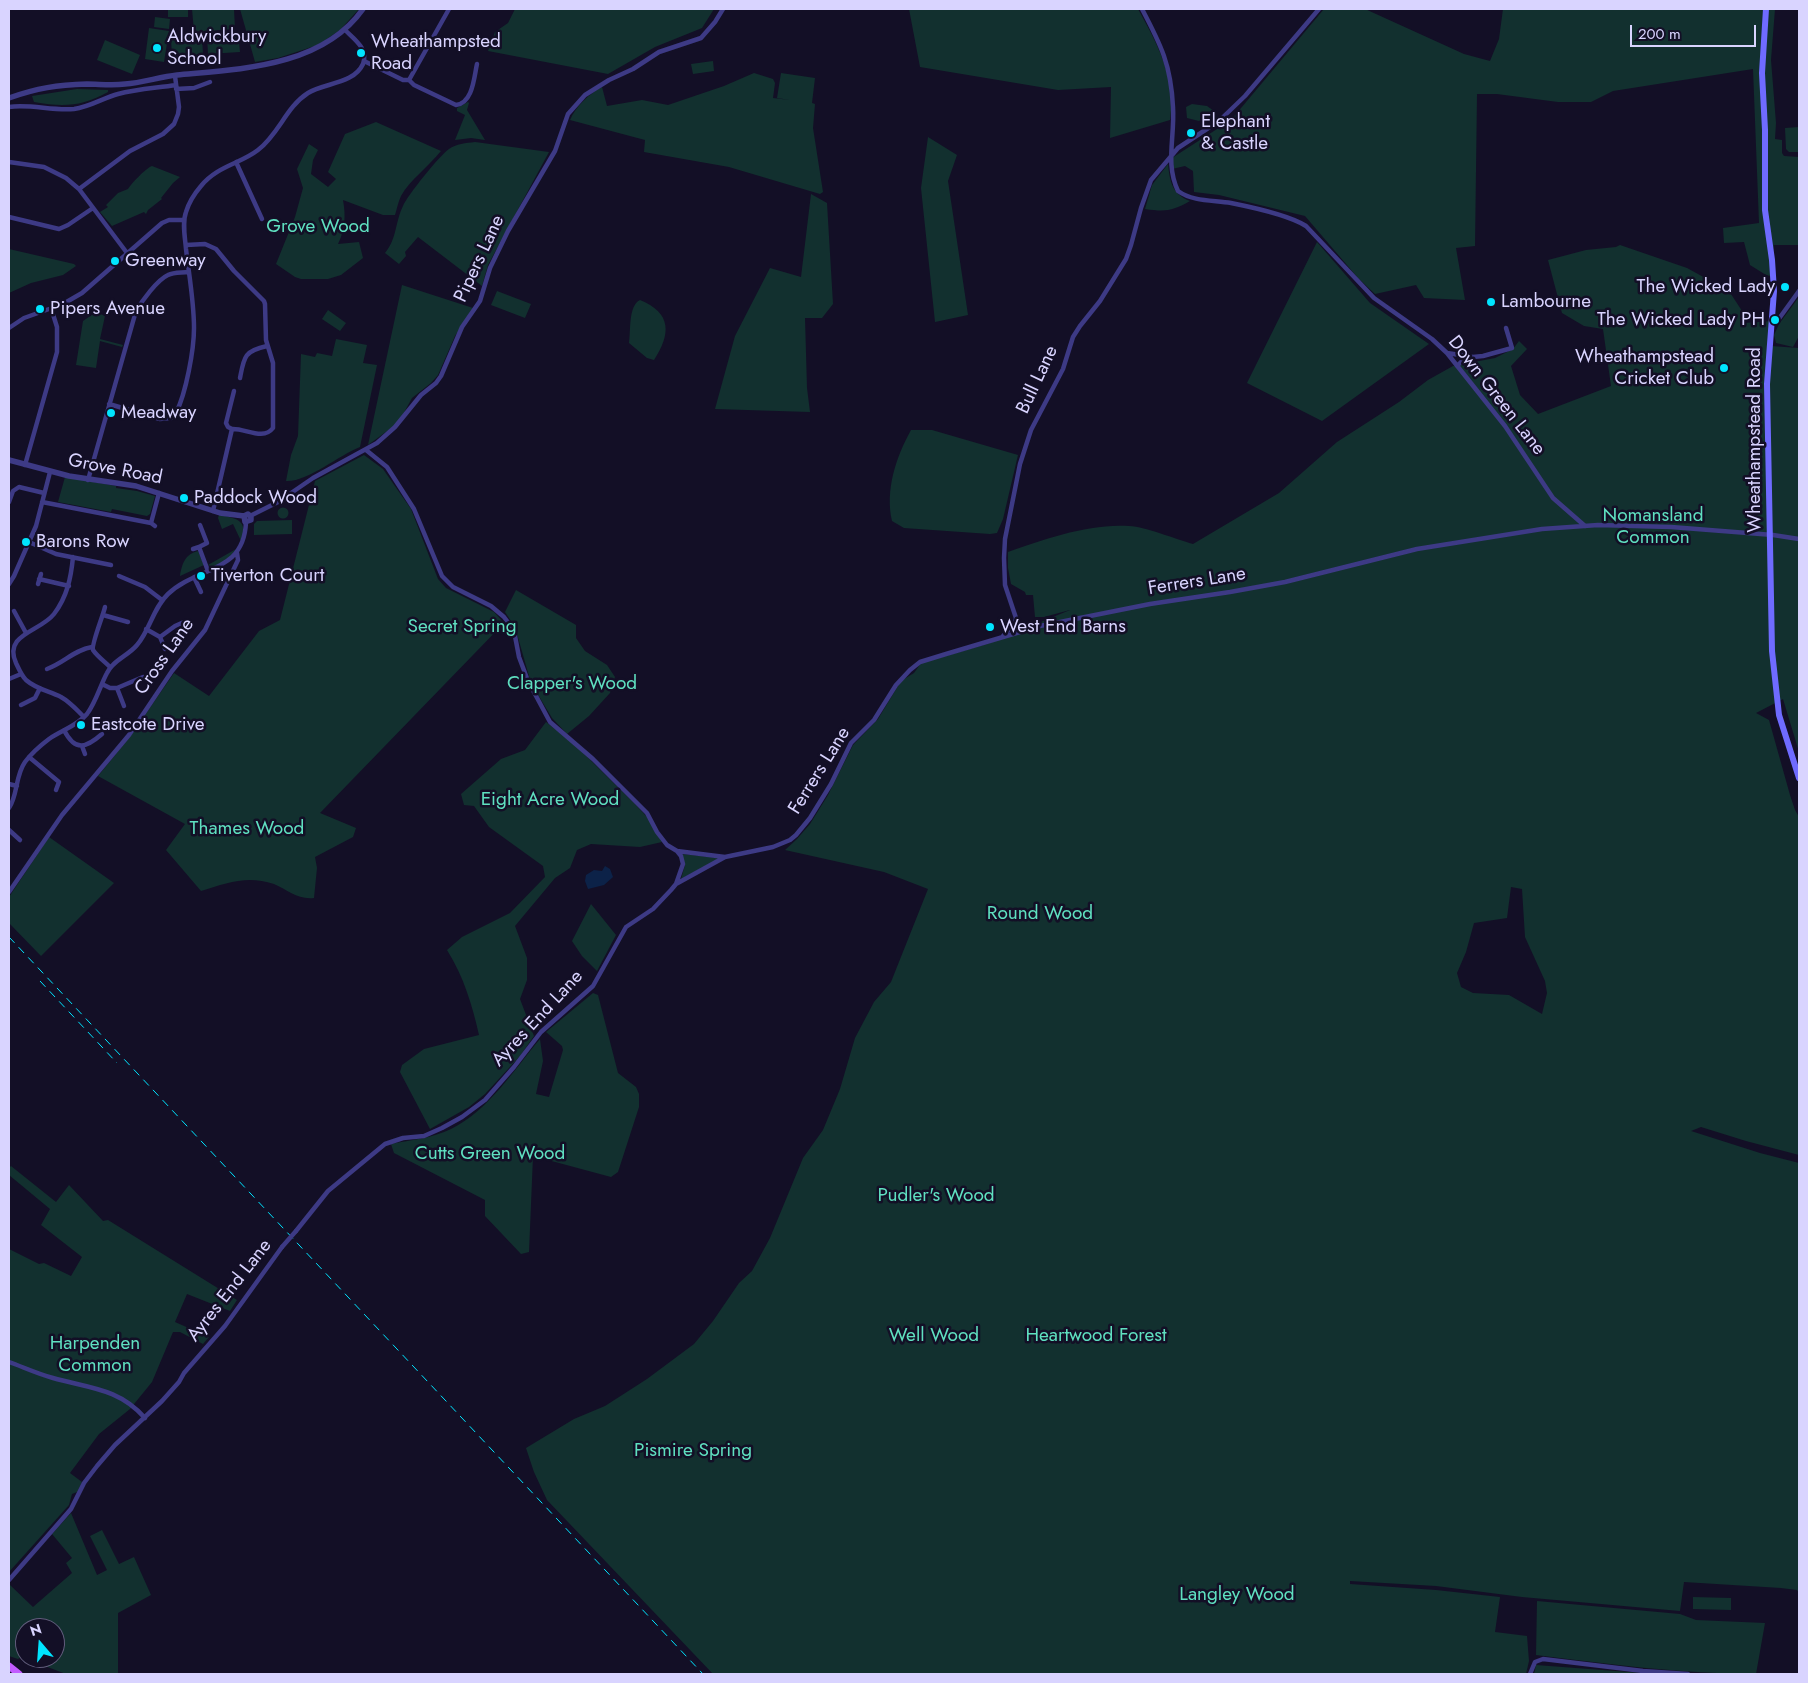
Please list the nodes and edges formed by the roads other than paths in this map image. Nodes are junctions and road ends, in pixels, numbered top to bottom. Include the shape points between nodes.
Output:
1 (363, 9) edge
2 (449, 9) edge
3 (723, 9) edge
4 (1142, 9) edge
5 (1319, 9) edge
6 (1766, 9) edge
7 (345, 30) junction
8 (364, 61) junction
9 (477, 64) dead end
10 (175, 76) junction
11 (409, 80) junction
12 (210, 82) dead end
13 (176, 87) junction
14 (9, 98) edge
15 (9, 107) edge
16 (1170, 155) junction
17 (9, 162) edge
18 (236, 162) junction
19 (80, 189) junction
20 (92, 208) junction
21 (9, 217) edge
22 (262, 219) dead end
23 (184, 220) junction
24 (186, 246) junction
25 (127, 253) junction
26 (188, 272) junction
27 (1799, 291) edge
28 (51, 308) junction
29 (1771, 325) junction
30 (9, 328) edge
31 (1506, 328) dead end
32 (267, 346) junction
33 (1447, 353) junction
34 (1467, 356) junction
35 (1457, 366) junction
36 (240, 378) dead end
37 (234, 391) dead end
38 (109, 404) junction
39 (232, 429) junction
40 (366, 450) junction
41 (9, 460) edge
42 (25, 466) junction
43 (50, 472) junction
44 (88, 480) junction
45 (159, 493) junction
46 (44, 494) junction
47 (9, 502) edge
48 (42, 502) junction
49 (213, 511) junction
50 (247, 518) junction
51 (200, 525) dead end
52 (1585, 526) junction
53 (1770, 535) junction
54 (1799, 539) edge
55 (29, 542) junction
56 (199, 547) junction
57 (193, 549) dead end
58 (237, 553) junction
59 (73, 557) junction
60 (111, 565) dead end
61 (208, 572) junction
62 (119, 576) dead end
63 (194, 577) junction
64 (39, 579) dead end
65 (9, 584) edge
66 (69, 586) junction
67 (201, 592) dead end
68 (162, 600) junction
69 (105, 608) dead end
70 (14, 611) dead end
71 (103, 615) junction
72 (128, 622) dead end
73 (184, 622) dead end
74 (146, 629) junction
75 (26, 633) junction
76 (1003, 636) junction
77 (160, 637) junction
78 (92, 647) junction
79 (165, 649) dead end
80 (110, 668) junction
81 (47, 669) dead end
82 (21, 674) junction
83 (143, 677) dead end
84 (9, 678) edge
85 (102, 684) junction
86 (40, 688) junction
87 (117, 688) junction
88 (21, 705) dead end
89 (124, 706) dead end
90 (84, 717) junction
91 (64, 730) junction
92 (102, 734) dead end
93 (82, 746) junction
94 (86, 754) dead end
95 (29, 757) junction
96 (1799, 778) edge
97 (9, 784) edge
98 (17, 786) junction
99 (56, 790) dead end
100 (9, 808) edge
101 (9, 830) edge
102 (20, 840) dead end
103 (677, 851) junction
104 (725, 857) junction
105 (676, 884) junction
106 (9, 892) edge
107 (9, 1362) edge
108 (144, 1418) junction
109 (9, 1580) edge
110 (9, 1666) edge
111 (19, 1674) edge
112 (1530, 1674) edge
113 (1688, 1674) edge

1 - 7 street
2 - 11 street
3 - 40 street, Pipers Lane via 701,38 659,52 609,80 585,95 568,114 555,151 508,231 490,268 480,301 462,328 436,383 421,395 395,427
4 - 16 street, Down Green Lane via 1168,64 1173,109
5 - 16 street via 1245,96 1219,121
6 - 29 main road, Wheathampstead Road via 1762,73 1765,210 1774,277
7 - 8 street via 362,48
7 - 10 street via 316,49 275,62
8 - 11 street
8 - 18 street via 354,74 306,94 265,144
9 - 11 street via 469,97 461,104 454,104
10 - 13 street
10 - 14 street via 126,84 42,87
12 - 13 street via 194,88
13 - 15 street via 117,94 93,104 61,110
13 - 19 street via 178,114 170,128 130,151
16 - 33 street, Down Green Lane via 1178,192 1299,222 1374,298
16 - 76 street, Bull Lane via 1151,180 1126,259 1073,337 1063,370 1031,430 1020,464 1004,539 1005,585 1016,618
17 - 19 street via 52,169
18 - 22 street
18 - 23 street via 203,183
19 - 20 street
20 - 21 street via 59,229
20 - 25 street
23 - 24 street
23 - 25 street via 165,222
24 - 26 street
24 - 32 street via 205,244 216,249 264,301
25 - 28 street via 82,293
26 - 38 street via 165,276 139,306
26 - 38 street via 193,346 176,413 171,418 160,419
27 - 29 street
28 - 30 street via 24,318
28 - 42 street via 58,336 57,352
29 - 53 main road, Wheathampstead Road via 1767,384
31 - 34 street via 1512,348 1483,356
32 - 36 street via 246,355
32 - 39 street via 273,363 273,428 263,434
33 - 34 street
33 - 35 street, Down Green Lane
34 - 35 street
35 - 52 street, Down Green Lane via 1505,426 1553,498
37 - 39 street via 226,423
38 - 44 street
39 - 49 street
40 - 50 street, Pipers Lane
40 - 103 street via 387,467 414,508 442,576 453,587 491,606 510,625 528,681 550,722 647,813 667,845
41 - 42 street, Grove Road
42 - 43 street, Grove Road
43 - 44 street, Grove Road
43 - 46 street
44 - 45 street, Grove Road via 136,486
45 - 48 street via 153,524
45 - 49 street, Grove Road
46 - 47 street via 19,487 13,490
46 - 48 street
48 - 55 street
49 - 50 street, Grove Road
50 - 58 street, Cross Lane via 245,536
51 - 56 street via 207,543
52 - 53 street, Ferrers Lane via 1671,527
52 - 76 street, Ferrers Lane via 1518,532 1417,549 1285,582 1150,604
53 - 54 street, Ferrers Lane
53 - 96 main road, Wheathampstead Road via 1776,702
55 - 59 street via 56,554
55 - 65 street
56 - 57 street
56 - 61 street
58 - 61 street
58 - 106 street, Cross Lane via 238,560 205,630 128,735 62,815
59 - 60 street
59 - 66 street
61 - 63 street
62 - 68 street via 145,586
63 - 67 street
63 - 68 street via 173,589
64 - 66 street
66 - 75 street via 51,617
68 - 74 street
69 - 71 street
70 - 75 street
71 - 72 street
71 - 78 street
73 - 77 street
74 - 77 street
74 - 80 street via 132,651
75 - 82 street via 13,651
76 - 104 street, Ferrers Lane via 920,662 887,696 874,720 850,743 831,784 796,835 773,847
77 - 79 street
78 - 80 street
78 - 81 street via 73,653 60,664
80 - 85 street
82 - 84 street
82 - 86 street
83 - 87 street
85 - 87 street
85 - 90 street
86 - 88 street via 35,698
86 - 90 street via 67,700
87 - 89 street
90 - 91 street
91 - 93 street via 71,742
91 - 95 street
92 - 93 street
93 - 94 street
95 - 98 street via 22,767
95 - 99 street via 59,782
97 - 98 street
98 - 100 street
101 - 102 street
103 - 104 street, Ferrers Lane
103 - 105 street, Ayres End Lane via 683,864
104 - 105 street, Ferrers Lane
105 - 108 street, Ayres End Lane, bridge via 653,909 626,927 593,986 541,1032 485,1100 462,1117 424,1136 385,1144 328,1190 220,1331 168,1395
107 - 108 street via 53,1378 96,1387 130,1403
108 - 109 street, Ayres End Lane via 97,1466 84,1483 71,1510
110 - 111 main road
112 - 113 street via 1535,1662 1543,1659

